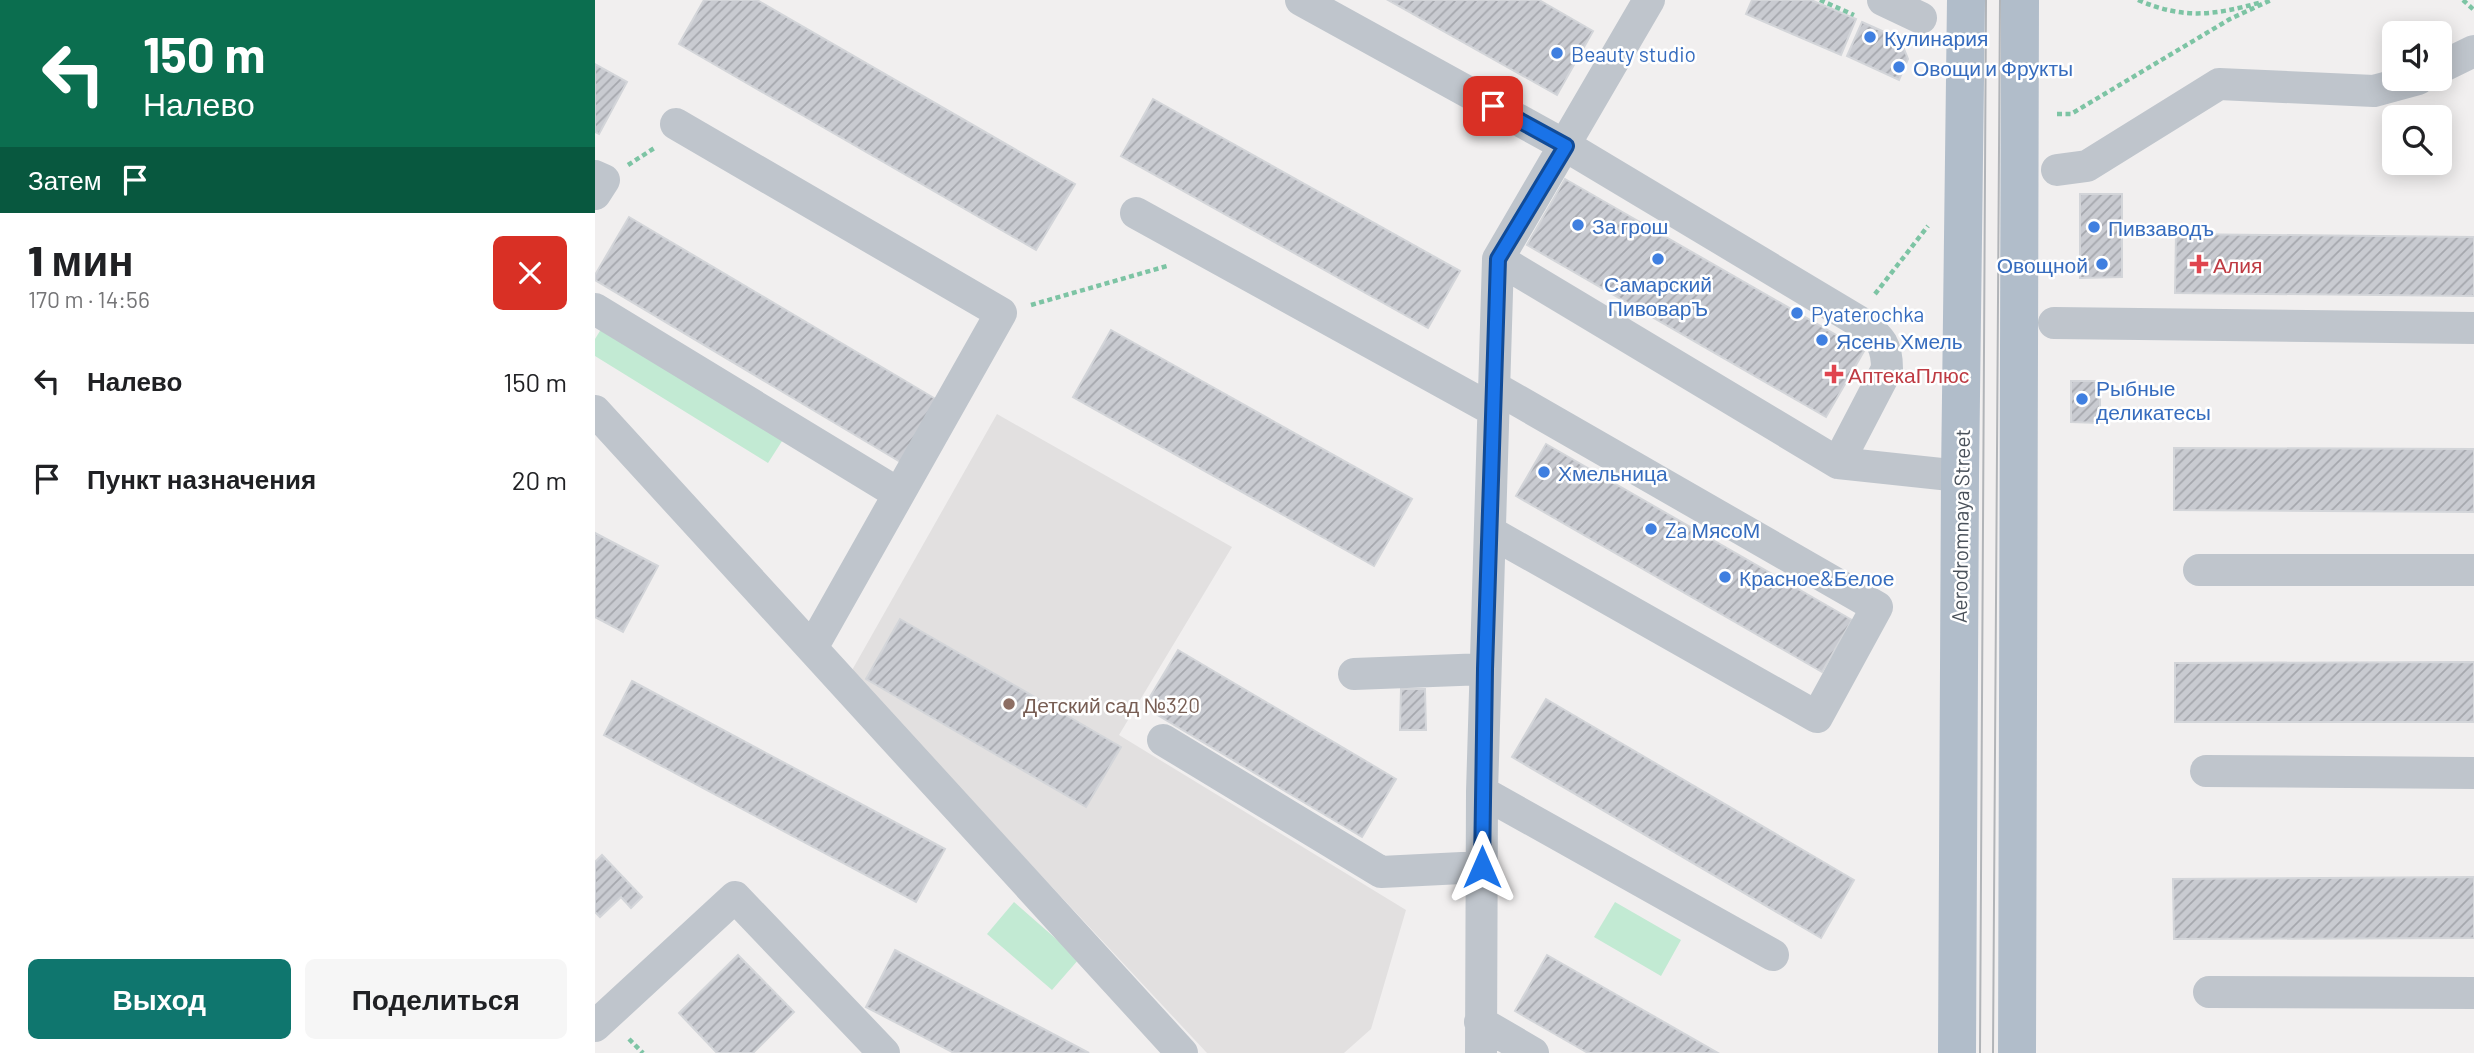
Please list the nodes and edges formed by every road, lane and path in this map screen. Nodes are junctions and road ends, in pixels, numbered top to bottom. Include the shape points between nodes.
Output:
1 (1301, 0) edge
2 (1649, 0) edge
3 (1883, 0) edge
4 (1966, 0) edge
5 (2020, 0) edge
6 (2138, 0) edge
7 (2269, 0) edge
8 (2463, 0) edge
9 (2474, 10) edge
10 (1921, 18) dead end
11 (2474, 51) edge
12 (2452, 62) edge
13 (2382, 89) edge
14 (2057, 114) dead end
15 (680, 126) joint
16 (1566, 146) junction
17 (2057, 170) dead end
18 (598, 183) edge
19 (1136, 214) dead end
20 (1931, 222) dead end
21 (1208, 254) junction
22 (1498, 259) junction
23 (595, 309) edge
24 (1001, 313) junction
25 (1855, 319) junction
26 (2045, 323) junction
27 (2474, 328) edge
28 (1494, 398) junction
29 (595, 411) edge
30 (1838, 463) junction
31 (1960, 476) junction
32 (899, 494) junction
33 (1490, 531) junction
34 (2199, 570) dead end
35 (2474, 570) edge
36 (813, 648) junction
37 (1485, 669) junction
38 (1354, 674) dead end
39 (1163, 740) dead end
40 (2206, 771) dead end
41 (2474, 773) edge
42 (1482, 792) junction
43 (1482, 867) junction
44 (1773, 955) dead end
45 (2209, 992) dead end
46 (2474, 993) edge
47 (595, 1026) edge
48 (1480, 1038) edge
49 (884, 1053) edge
50 (1182, 1053) edge
51 (1533, 1053) edge
52 (1957, 1053) edge
53 (2017, 1053) edge

1 - 16 lane
2 - 16 lane
3 - 10 lane
4 - 31 main road, Aerodromnaya Street
5 - 26 main road
6 - 7 path via 2185,14 2222,13
7 - 14 path via 2071,114
8 - 9 path
11 - 12 lane
13 - 17 lane via 2219,85 2087,166
15 - 18 path
15 - 24 lane
16 - 22 lane
16 - 25 lane
19 - 21 lane
20 - 25 path
21 - 24 path
21 - 28 lane
22 - 28 lane
22 - 30 lane
23 - 32 lane
24 - 32 lane
25 - 30 lane via 1878,337 1887,352 1887,369
26 - 27 lane
26 - 53 main road
28 - 33 lane
28 - 33 lane via 1551,422 1877,607 1817,717
29 - 36 lane
30 - 31 lane
31 - 52 main road, Aerodromnaya Street
32 - 36 lane
33 - 37 lane
34 - 35 lane
36 - 50 lane
37 - 38 lane
37 - 42 lane
39 - 43 lane via 1381,872
40 - 41 lane
42 - 43 lane
42 - 44 lane
43 - 48 lane
45 - 46 lane
47 - 49 lane via 735,897
48 - 51 lane

